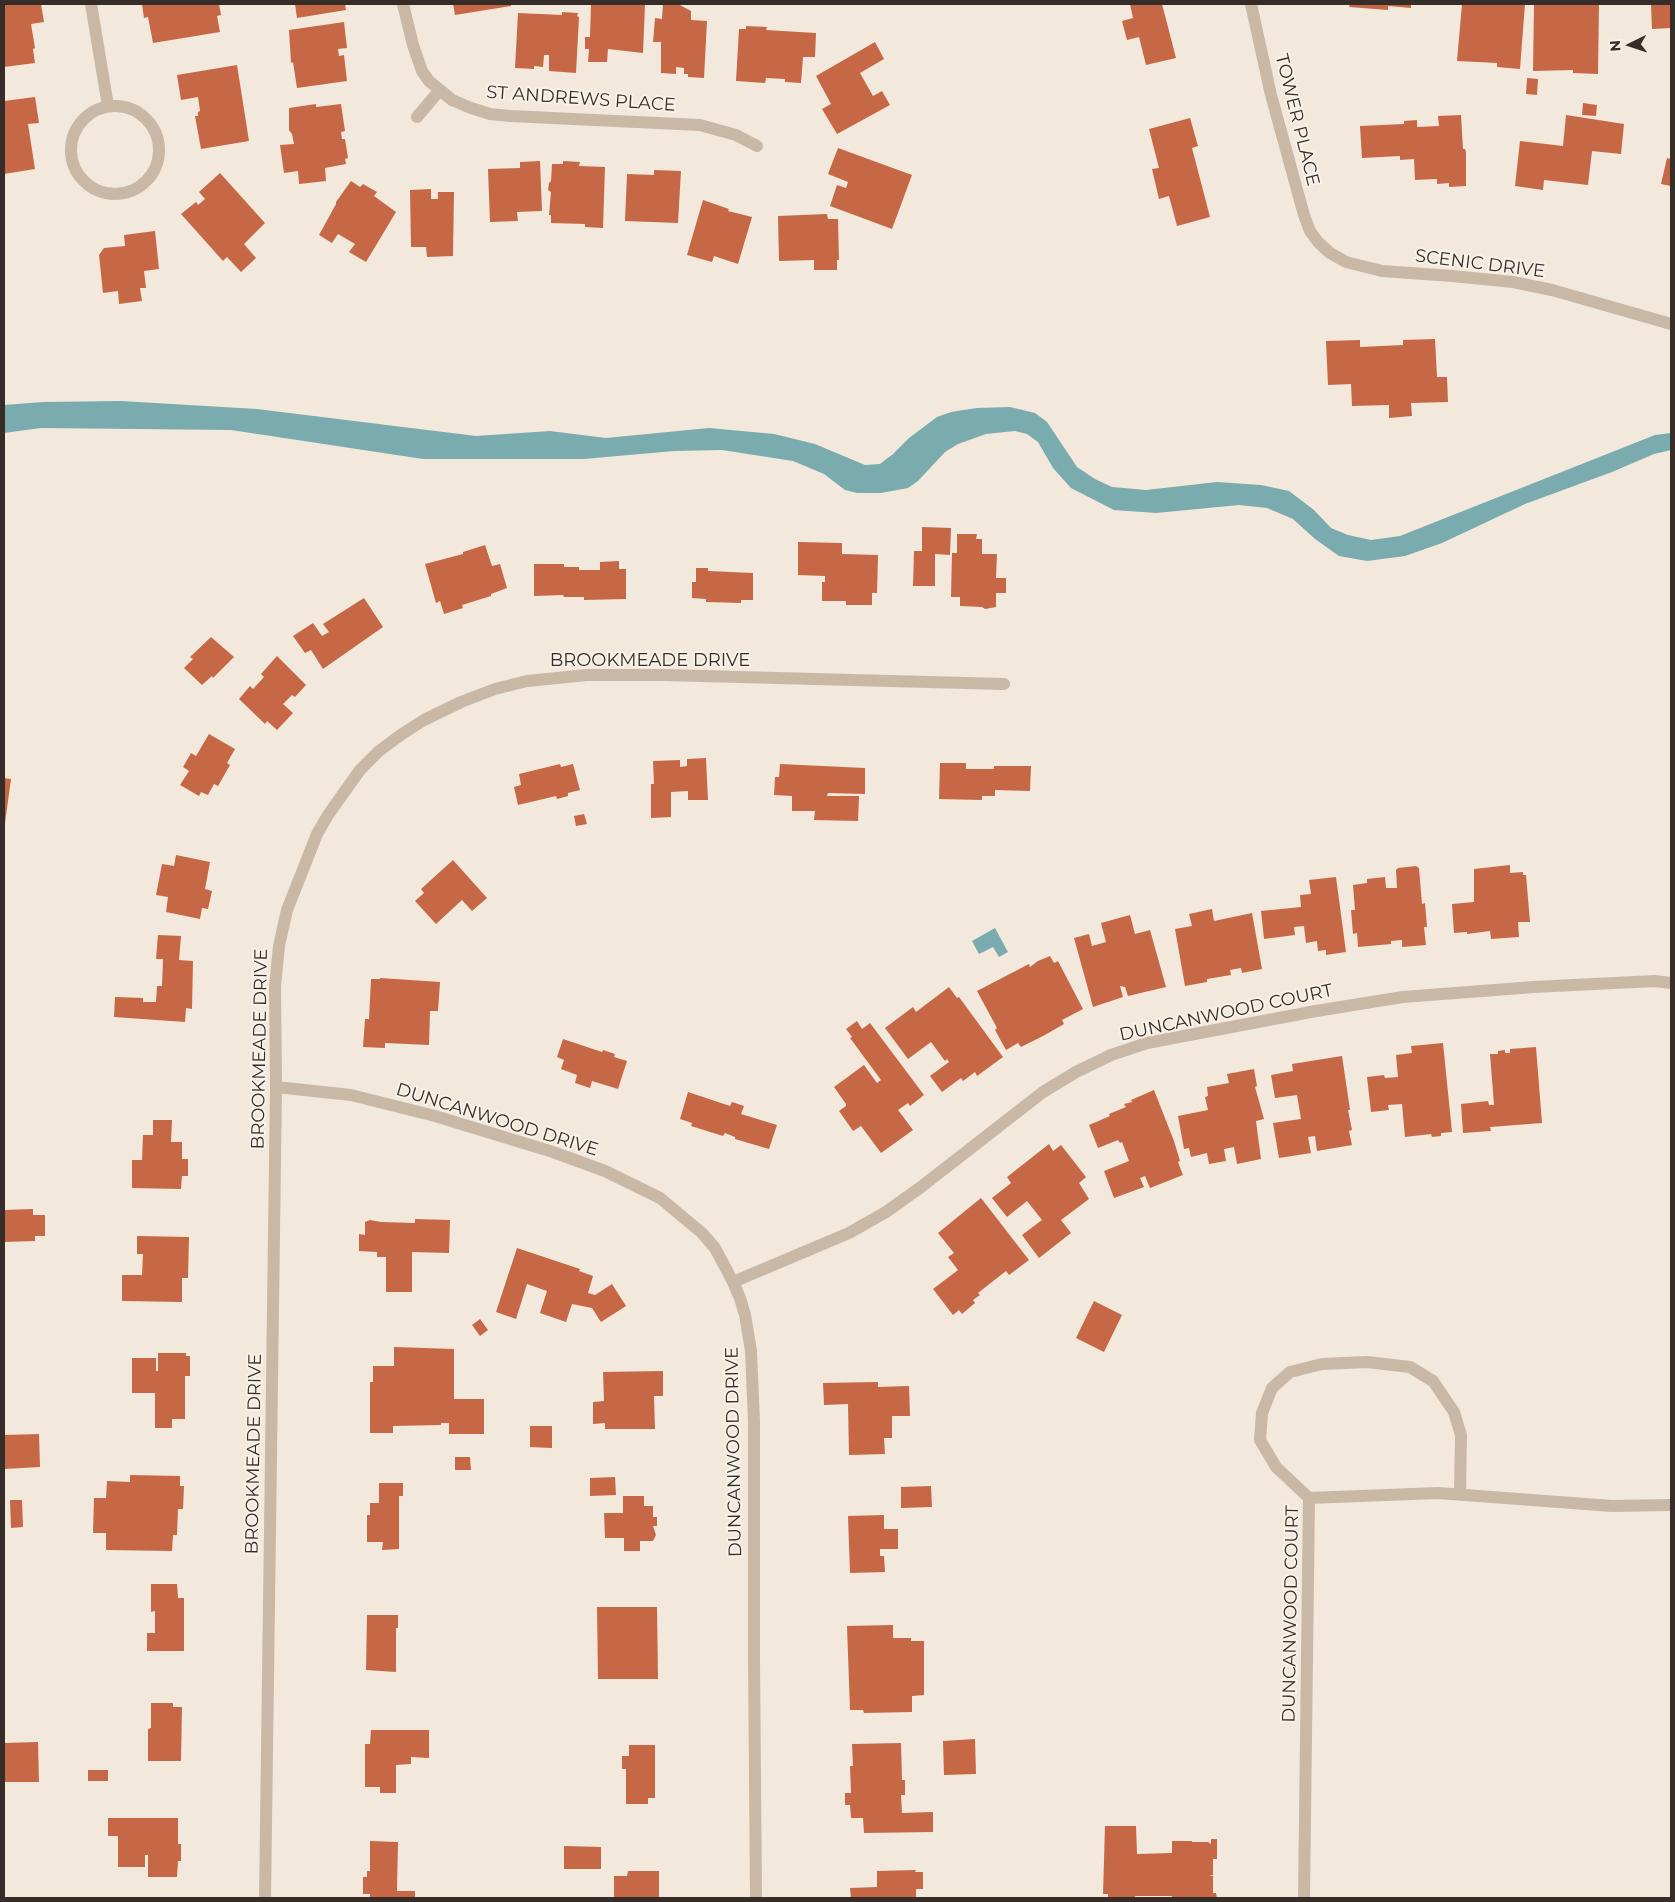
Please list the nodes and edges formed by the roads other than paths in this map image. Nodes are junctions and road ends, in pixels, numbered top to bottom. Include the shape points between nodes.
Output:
1 (90, 4) edge
2 (404, 4) edge
3 (1250, 4) edge
4 (438, 90) junction
5 (108, 106) junction
6 (417, 117) dead end
7 (757, 146) dead end
8 (1318, 242) joint
9 (1671, 324) edge
10 (1004, 684) dead end
11 (1671, 983) edge
12 (276, 1087) junction
13 (733, 1282) junction
14 (1460, 1494) junction
15 (1309, 1498) junction
16 (1671, 1505) edge
17 (265, 1898) edge
18 (756, 1898) edge
19 (1304, 1898) edge

1 - 5 street
2 - 4 street, ST ANDREWS PLACE via 422,71
3 - 8 street, TOWER PLACE via 1287,159 1304,215
4 - 6 street
4 - 7 street, ST ANDREWS PLACE via 452,100 490,114 700,125 736,135
5 - 5 street via 92,111 80,122 73,134 70,152 73,166 84,183 102,193 119,194 138,187 149,178 158,161 158,142 154,128 142,115 126,107
8 - 9 street, SCENIC DRIVE via 1338,258 1362,268 1533,286
10 - 12 street, BROOKMEADE DRIVE via 664,674 564,676 495,689 424,720 392,741 360,770 317,834 300,874 278,946 274,1033
11 - 13 street, DUNCANWOOD COURT via 1655,981 1403,997 1316,1010 1147,1043 1076,1072 1043,1092 921,1187 849,1234
12 - 13 street, DUNCANWOOD DRIVE via 351,1095 435,1116 605,1171 660,1198 681,1214 715,1248
12 - 17 street, BROOKMEADE DRIVE
13 - 18 street, DUNCANWOOD DRIVE via 748,1332 754,1403
14 - 15 street, DUNCANWOOD COURT
14 - 15 street via 1461,1435 1454,1412 1433,1381 1410,1367 1367,1362 1322,1364 1290,1372 1272,1388 1262,1412 1260,1440 1276,1467
14 - 16 street, DUNCANWOOD COURT via 1612,1506
15 - 19 street, DUNCANWOOD COURT

